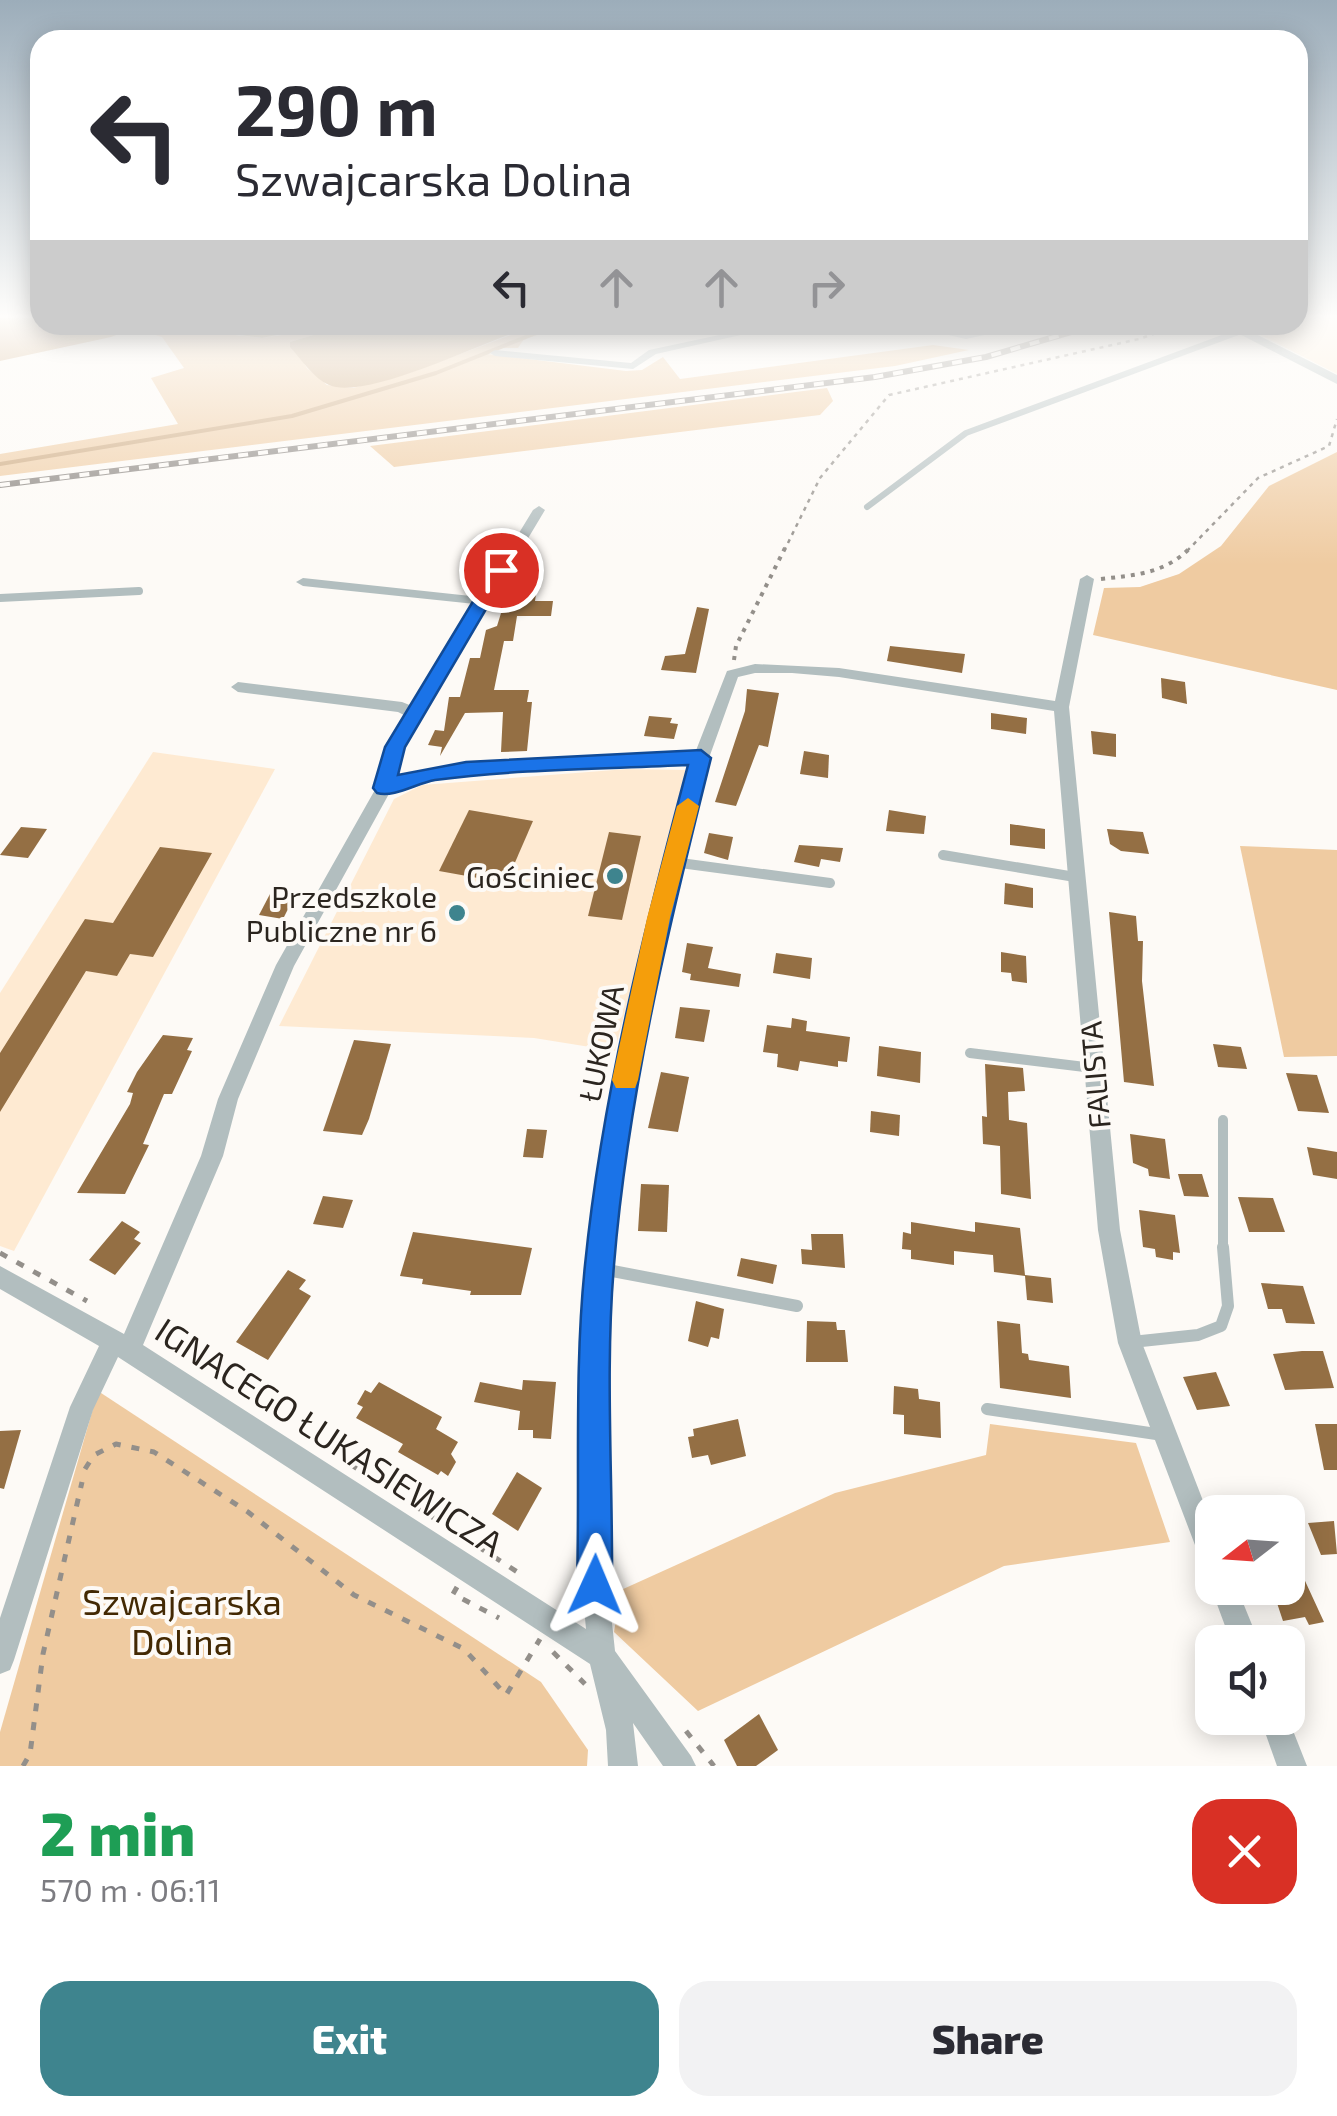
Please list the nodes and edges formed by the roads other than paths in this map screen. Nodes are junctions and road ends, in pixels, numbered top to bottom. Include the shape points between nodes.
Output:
1 (1049, 400) edge
2 (867, 508) dead end
3 (539, 510) dead end
4 (1087, 579) road end
5 (302, 582) dead end
6 (139, 592) dead end
7 (0, 598) edge
8 (482, 601) junction
9 (238, 687) dead end
10 (1061, 707) junction
11 (414, 714) junction
12 (701, 758) junction
13 (384, 788) junction
14 (942, 855) dead end
15 (674, 862) junction
16 (1074, 877) junction
17 (830, 883) dead end
18 (970, 1053) dead end
19 (1092, 1068) junction
20 (1223, 1120) dead end
21 (599, 1268) junction
22 (0, 1277) edge
23 (797, 1306) dead end
24 (1130, 1342) junction
25 (121, 1346) junction
26 (987, 1409) dead end
27 (1166, 1435) junction
28 (1195, 1512) edge
29 (602, 1656) junction
30 (0, 1660) edge
31 (1280, 1735) edge
32 (623, 1766) edge
33 (681, 1766) edge
34 (1292, 1766) edge

1 - 2 lane via 966,433
3 - 8 street
4 - 10 street, FALISTA
5 - 8 street
6 - 7 lane
8 - 11 street
9 - 11 street via 402,707
10 - 12 street, ŁUKOWA via 837,673 740,670 732,674
10 - 16 street, FALISTA
11 - 13 street via 386,767
12 - 13 street via 466,769
12 - 15 street, ŁUKOWA
13 - 25 street via 285,965 228,1099 208,1166
14 - 16 lane
15 - 17 lane
15 - 21 street, ŁUKOWA via 618,1118
16 - 19 street, FALISTA
18 - 19 lane
19 - 24 street, FALISTA
20 - 24 lane via 1220,1218 1228,1306 1221,1326
21 - 23 lane
21 - 29 street, ŁUKOWA via 595,1585
22 - 25 street, IGNACEGO ŁUKASIEWICZA
24 - 27 street, FALISTA
25 - 29 street, IGNACEGO ŁUKASIEWICZA
25 - 30 street via 82,1407
26 - 27 lane
27 - 28 street, FALISTA
29 - 32 street, ŁUKOWA
29 - 33 street, IGNACEGO ŁUKASIEWICZA
31 - 34 street

